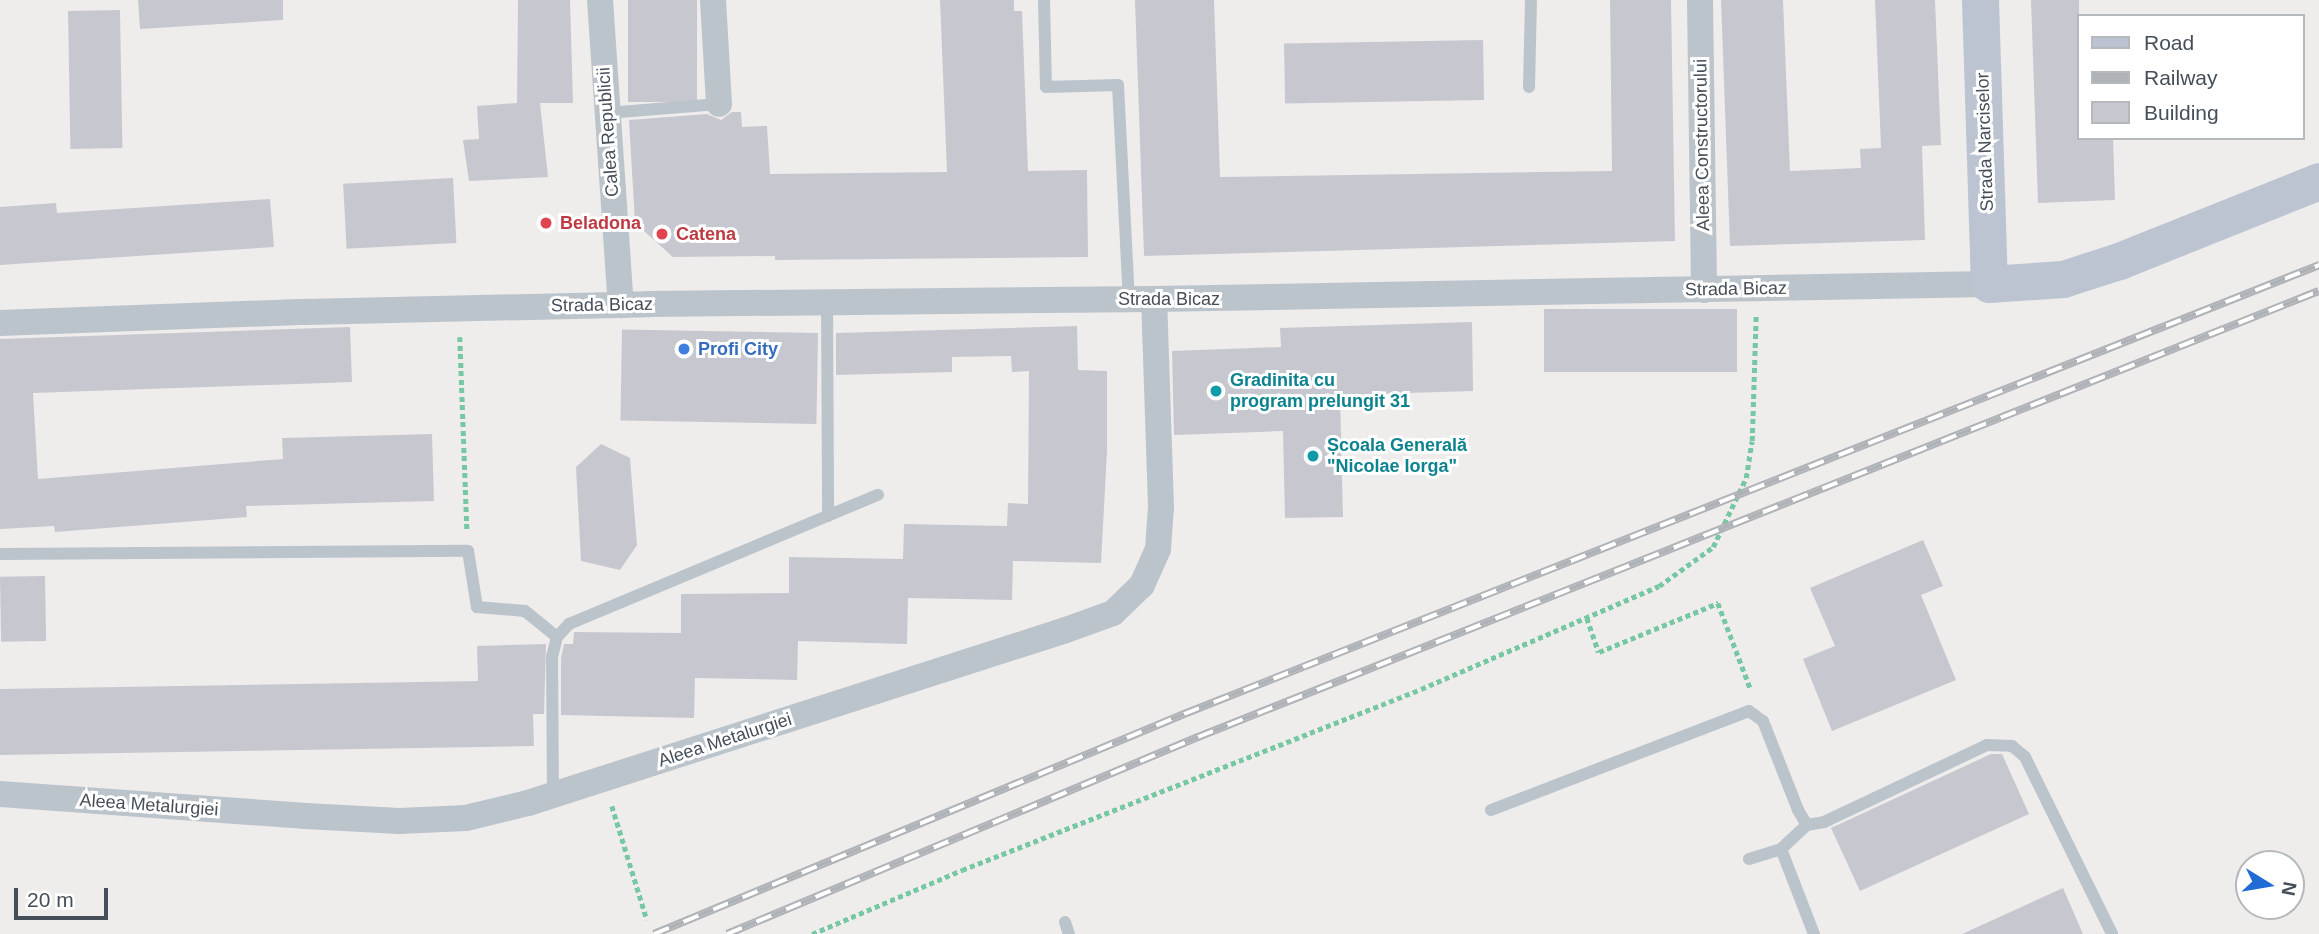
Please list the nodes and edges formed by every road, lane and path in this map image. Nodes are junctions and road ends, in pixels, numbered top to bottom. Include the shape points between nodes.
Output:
1 (600, 0) edge
2 (713, 0) edge
3 (1044, 0) edge
4 (1531, 0) edge
5 (1700, 0) edge
6 (1980, 0) edge
7 (1529, 87) dead end
8 (719, 104) joint
9 (606, 113) junction
10 (2319, 181) edge
11 (1989, 284) junction
12 (1756, 289) junction
13 (1704, 290) junction
14 (1142, 299) junction
15 (827, 302) junction
16 (621, 305) junction
17 (459, 309) junction
18 (0, 323) edge
19 (878, 495) dead end
20 (828, 516) junction
21 (468, 551) junction
22 (0, 554) edge
23 (1587, 618) junction
24 (557, 637) junction
25 (1763, 721) junction
26 (604, 779) junction
27 (0, 793) edge
28 (553, 795) junction
29 (1491, 810) dead end
30 (1807, 825) junction
31 (1781, 849) junction
32 (1749, 859) dead end
33 (647, 920) dead end
34 (812, 934) edge
35 (1814, 934) edge
36 (2112, 934) edge

1 - 9 street, Calea Republicii
2 - 8 street
3 - 14 lane via 1046,87 1118,85
4 - 7 lane
5 - 13 street, Aleea Constructorului
6 - 11 street, Strada Narciselor
8 - 9 lane
9 - 16 street, Calea Republicii
10 - 11 street, Strada Bicaz via 2063,279
11 - 12 street, Strada Bicaz
12 - 13 street, Strada Bicaz
12 - 23 path via 1752,441 1746,478 1713,547 1659,586
13 - 14 street, Strada Bicaz
14 - 15 street, Strada Bicaz
14 - 26 street, Aleea Metalurgiei via 1161,507 1158,549 1142,585 1112,612
15 - 16 street, Strada Bicaz
15 - 20 lane
16 - 17 street, Strada Bicaz
17 - 18 street, Strada Bicaz
17 - 21 path
19 - 20 lane
20 - 24 lane via 569,624
21 - 22 lane
21 - 24 lane via 477,607 525,611
23 - 25 path via 1599,652 1718,603
23 - 34 path
24 - 28 lane via 552,657
25 - 29 lane via 1749,711
25 - 30 lane
26 - 28 street, Aleea Metalurgiei
26 - 33 path
27 - 28 street, Aleea Metalurgiei via 399,821 466,818
30 - 31 lane
30 - 36 lane via 1824,822 1987,745 2012,746 2025,757
31 - 32 lane
31 - 35 lane

